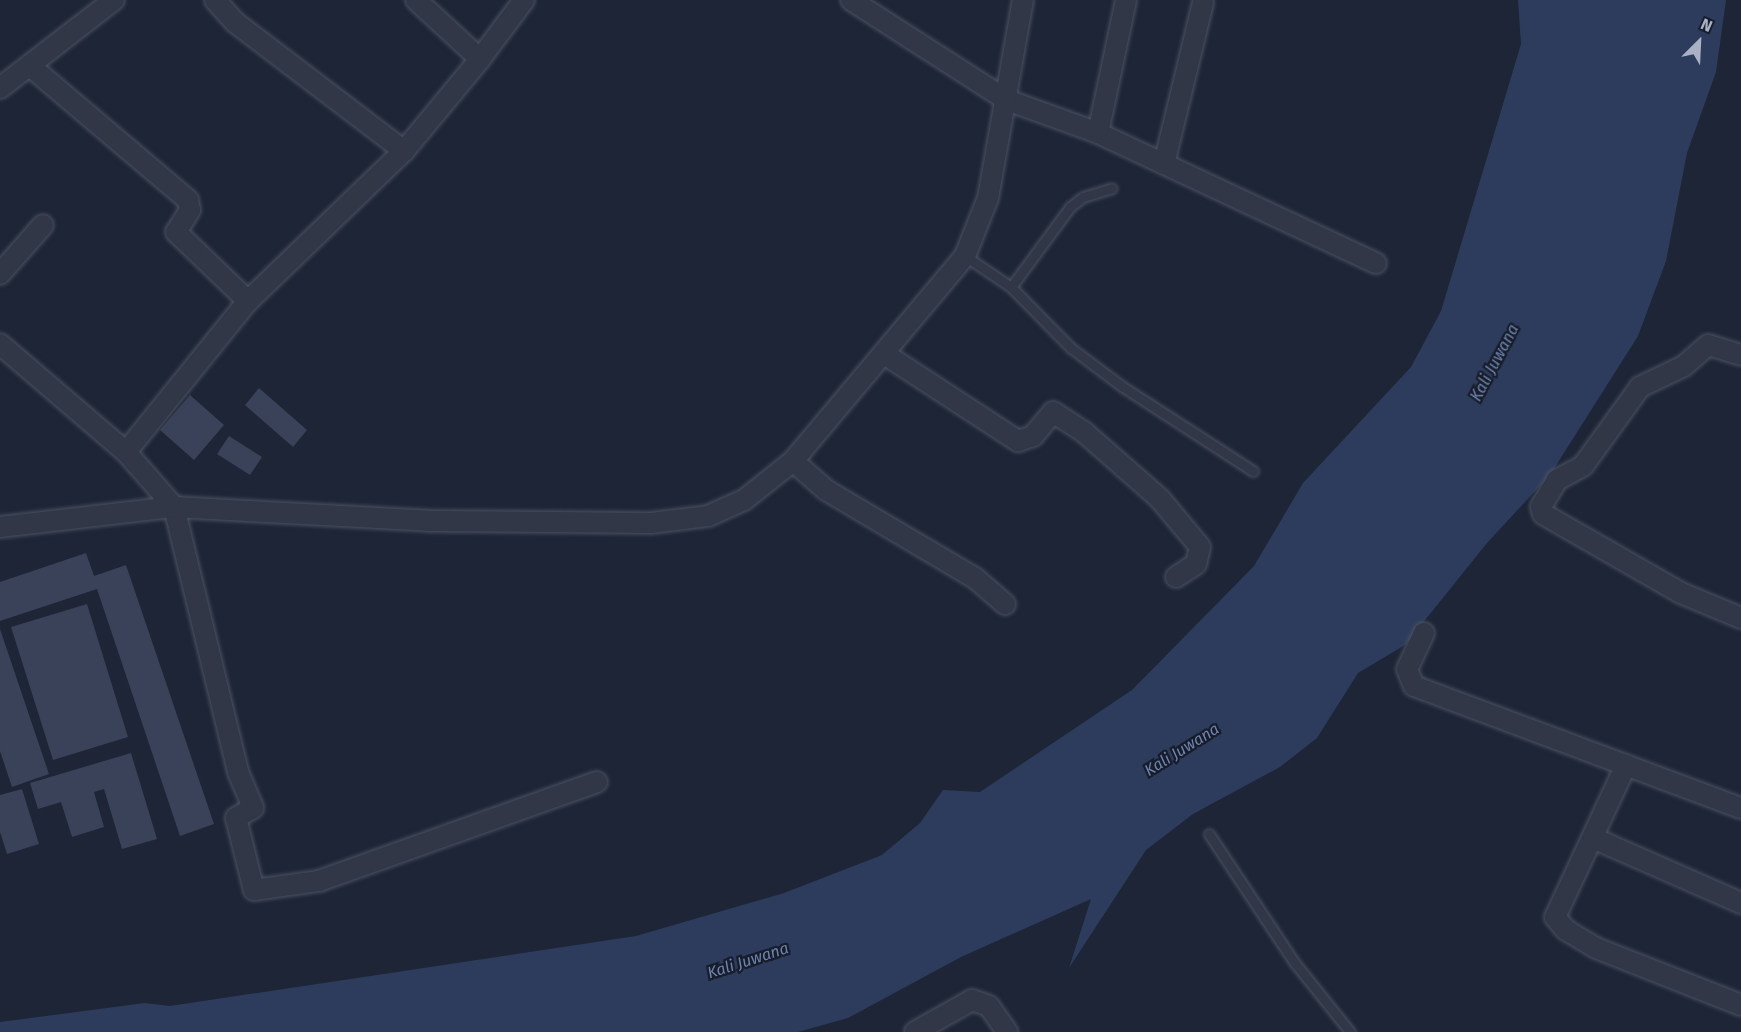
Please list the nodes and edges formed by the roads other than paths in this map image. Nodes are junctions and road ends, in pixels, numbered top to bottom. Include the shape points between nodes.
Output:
1 (114, 0) edge
2 (215, 0) edge
3 (416, 0) edge
4 (524, 0) edge
5 (851, 0) edge
6 (1023, 0) edge
7 (1126, 0) edge
8 (1199, 1) edge
9 (480, 59) junction
10 (30, 66) junction
11 (0, 88) edge
12 (1008, 99) junction
13 (1098, 133) junction
14 (404, 151) junction
15 (1164, 164) junction
16 (1112, 188) dead end
17 (43, 225) dead end
18 (964, 256) junction
19 (1376, 263) dead end
20 (0, 274) edge
21 (1011, 287) junction
22 (248, 301) junction
23 (0, 344) edge
24 (886, 355) junction
25 (1741, 355) edge
26 (126, 452) junction
27 (793, 462) junction
28 (1252, 471) dead end
29 (174, 507) junction
30 (0, 527) edge
31 (1176, 577) dead end
32 (1005, 604) dead end
33 (1741, 618) edge
34 (1424, 633) dead end
35 (1626, 765) junction
36 (597, 782) dead end
37 (1741, 808) edge
38 (1209, 834) dead end
39 (1594, 837) junction
40 (1741, 903) edge
41 (1741, 1005) edge
42 (915, 1032) edge
43 (1006, 1032) edge
44 (1350, 1032) edge

1 - 10 street
2 - 14 street via 236,22
3 - 9 street
4 - 9 street
5 - 12 street
6 - 12 street
7 - 13 street
8 - 15 street
9 - 14 street
10 - 11 street
10 - 22 street via 188,200 190,210 176,232
12 - 13 street
12 - 18 street via 988,198
13 - 15 street
14 - 22 street
15 - 19 street
16 - 21 lane via 1083,197 1070,207
17 - 20 street
18 - 21 lane
18 - 24 street
21 - 28 lane via 1071,348
22 - 26 street
23 - 26 street
24 - 27 street
24 - 31 street via 1018,441 1033,436 1053,412 1076,426 1160,499 1200,547 1196,564
25 - 33 street via 1708,345 1678,370 1640,387 1583,466 1557,480 1541,507 1543,514 1681,593
26 - 29 street
27 - 29 street via 744,500 708,516 651,523 429,521
27 - 32 street via 826,490 975,579
29 - 30 street
29 - 36 street via 238,772 253,808 236,818 254,890 319,881
34 - 35 street via 1407,669 1414,686
35 - 37 street
35 - 39 street
38 - 44 lane via 1294,962
39 - 40 street
39 - 41 street via 1558,905 1558,922 1596,948
42 - 43 street via 972,999 989,1006

